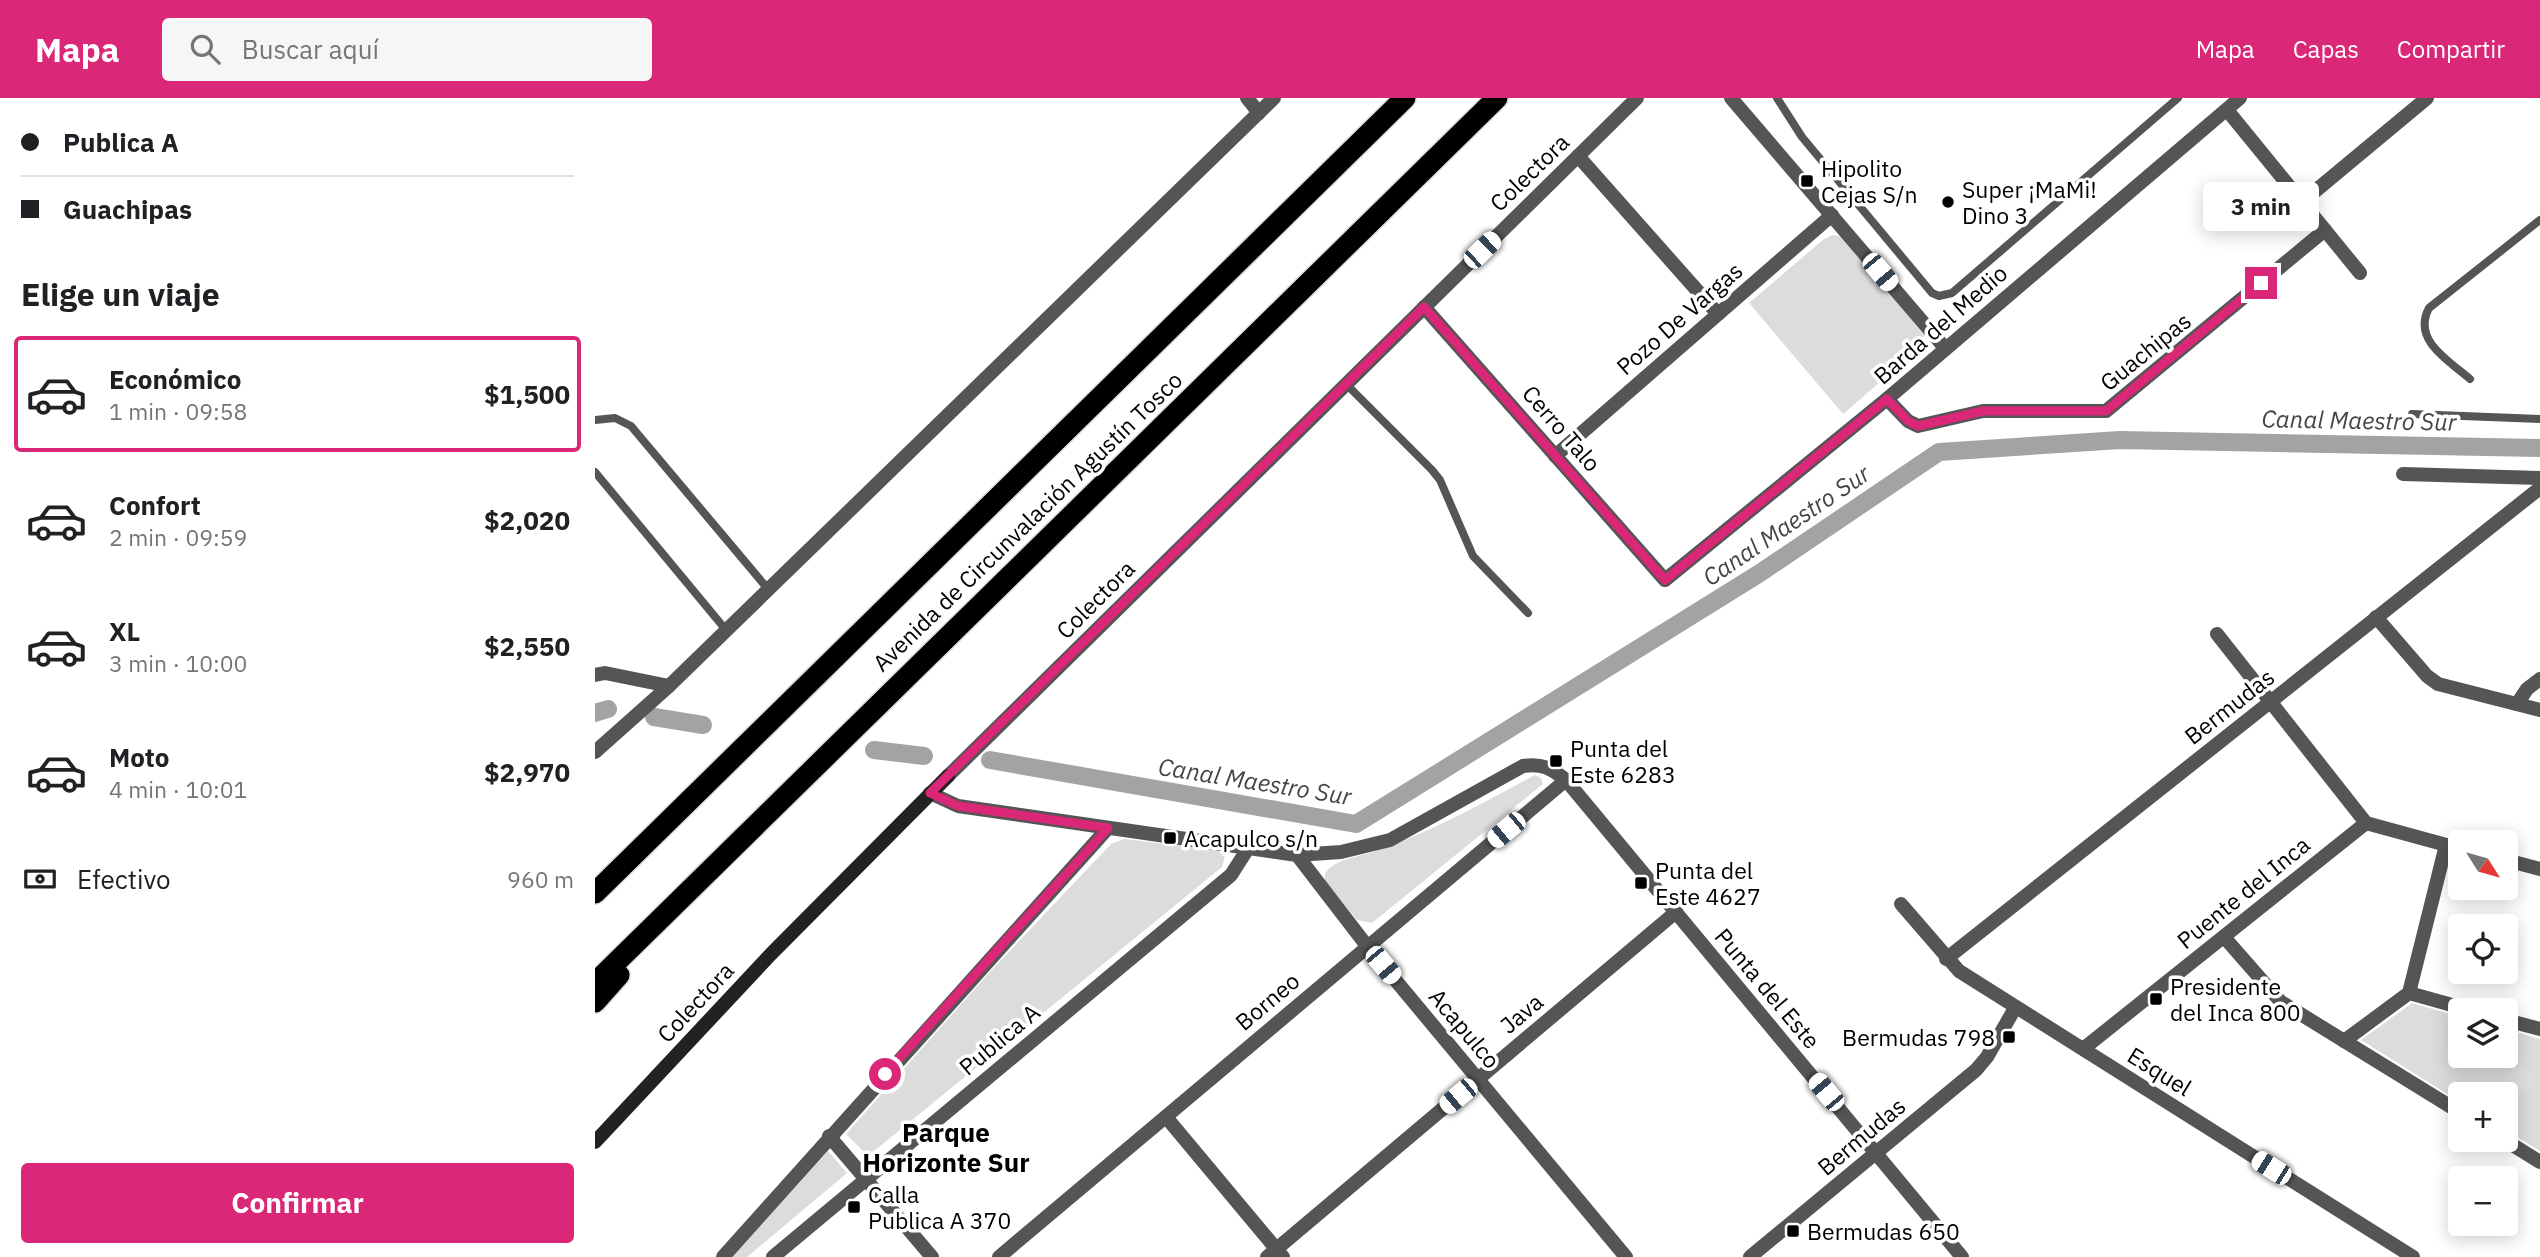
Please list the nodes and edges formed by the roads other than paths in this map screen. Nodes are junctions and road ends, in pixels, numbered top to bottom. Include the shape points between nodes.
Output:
1 (1247, 98) edge
2 (1274, 98) edge
3 (1405, 98) edge
4 (1497, 98) edge
5 (1637, 98) edge
6 (1731, 98) edge
7 (1777, 98) edge
8 (2178, 98) edge
9 (2241, 98) edge
10 (2427, 98) edge
11 (2227, 110) junction
12 (1259, 113) junction
13 (1578, 156) junction
14 (2302, 202) junction
15 (1832, 215) junction
16 (2540, 220) edge
17 (2325, 230) junction
18 (2360, 273) dead end
19 (1424, 307) junction
20 (1718, 314) junction
21 (1945, 348) junction
22 (2470, 379) dead end
23 (1346, 384) junction
24 (1887, 399) junction
25 (2412, 414) dead end
26 (2540, 419) edge
27 (595, 420) edge
28 (1555, 456) junction
29 (595, 472) edge
30 (2403, 474) dead end
31 (2540, 478) edge
32 (2540, 488) edge
33 (1665, 580) joint
34 (768, 589) junction
35 (1528, 613) dead end
36 (2376, 617) junction
37 (726, 630) junction
38 (2217, 634) dead end
39 (595, 675) edge
40 (2540, 679) edge
41 (669, 686) junction
42 (2272, 700) junction
43 (2517, 704) junction
44 (2540, 709) edge
45 (595, 752) edge
46 (948, 776) joint
47 (1566, 780) junction
48 (930, 793) junction
49 (2366, 823) junction
50 (1108, 828) junction
51 (2448, 846) edge
52 (1247, 850) junction
53 (728, 852) junction
54 (1297, 855) junction
55 (2518, 863) edge
56 (2448, 864) edge
57 (2540, 869) edge
58 (600, 888) edge
59 (1901, 904) dead end
60 (1676, 912) junction
61 (2224, 937) junction
62 (1367, 946) junction
63 (1946, 959) junction
64 (595, 983) edge
65 (2409, 993) junction
66 (595, 1002) edge
67 (2448, 1004) edge
68 (2015, 1008) junction
69 (2518, 1023) edge
70 (2540, 1029) edge
71 (2344, 1041) junction
72 (2083, 1049) junction
73 (1478, 1079) junction
74 (2448, 1105) edge
75 (1166, 1117) junction
76 (829, 1136) junction
77 (595, 1142) edge
78 (2518, 1148) edge
79 (1876, 1153) junction
80 (2540, 1162) edge
81 (867, 1180) junction
82 (1275, 1254) edge
83 (723, 1257) edge
84 (773, 1257) edge
85 (932, 1257) edge
86 (999, 1257) edge
87 (1626, 1257) edge
88 (1750, 1257) edge
89 (1962, 1257) edge
90 (2413, 1257) edge

1 - 12 street
2 - 12 street
3 - 58 highway, Avenida de Circunvalación Agustín Tosco
4 - 53 highway, Avenida de Circunvalación Agustín Tosco
5 - 13 street, Colectora
6 - 15 street
7 - 8 lane via 1802,137 1939,296 1952,293
9 - 11 street, Barda del Medio
10 - 14 street
11 - 14 street
11 - 21 street, Barda del Medio
12 - 34 street
13 - 19 street, Colectora
13 - 20 street
14 - 17 street
15 - 20 street, Pozo De Vargas
15 - 21 street
16 - 22 lane via 2429,308 2422,321 2424,336
17 - 18 street
17 - 24 street, Guachipas via 2106,411 1983,411 1918,426
19 - 23 street, Colectora
19 - 28 street, Cerro Talo
20 - 28 street, Pozo De Vargas
21 - 24 street, Barda del Medio
23 - 35 lane via 1440,480 1473,556
23 - 46 street, Colectora
24 - 33 street, Barda del Medio
25 - 26 lane
27 - 34 lane via 615,418 631,426
28 - 33 street, Cerro Talo
29 - 37 lane
30 - 31 street
32 - 36 street, Bermudas
34 - 37 street
36 - 42 street, Bermudas
36 - 43 street via 2438,684
37 - 41 street
38 - 42 street
39 - 41 street
40 - 43 street
41 - 45 street
42 - 49 street
42 - 63 street, Bermudas
43 - 44 street
46 - 48 main road, Colectora
47 - 54 street via 1550,767 1523,766 1389,840 1341,852
47 - 60 street, Punta del Este
47 - 62 street, Borneo
48 - 50 street via 958,806
48 - 77 main road, Colectora
49 - 51 street
49 - 61 street, Puente del Inca
50 - 52 street
50 - 76 street
52 - 54 street
52 - 81 street, Publica A via 1231,875
53 - 64 highway, Avenida de Circunvalación Agustín Tosco
53 - 66 highway
54 - 62 street, Acapulco
55 - 57 street
56 - 65 street
59 - 63 street, Esquel
60 - 73 street, Java
60 - 79 street, Punta del Este
61 - 71 street via 2271,994
61 - 72 street, Puente del Inca
62 - 73 street, Acapulco
62 - 75 street, Borneo
63 - 68 street, Esquel
65 - 67 street
65 - 71 street
68 - 72 street, Esquel
68 - 79 street, Bermudas via 1976,1070
69 - 70 street
71 - 74 street
72 - 90 street, Esquel
73 - 82 street, Java
73 - 87 street, Acapulco
75 - 82 street
75 - 86 street, Borneo
76 - 81 street
76 - 83 street
78 - 80 street
79 - 88 street, Bermudas
79 - 89 street, Punta del Este
81 - 84 street, Publica A
81 - 85 street

